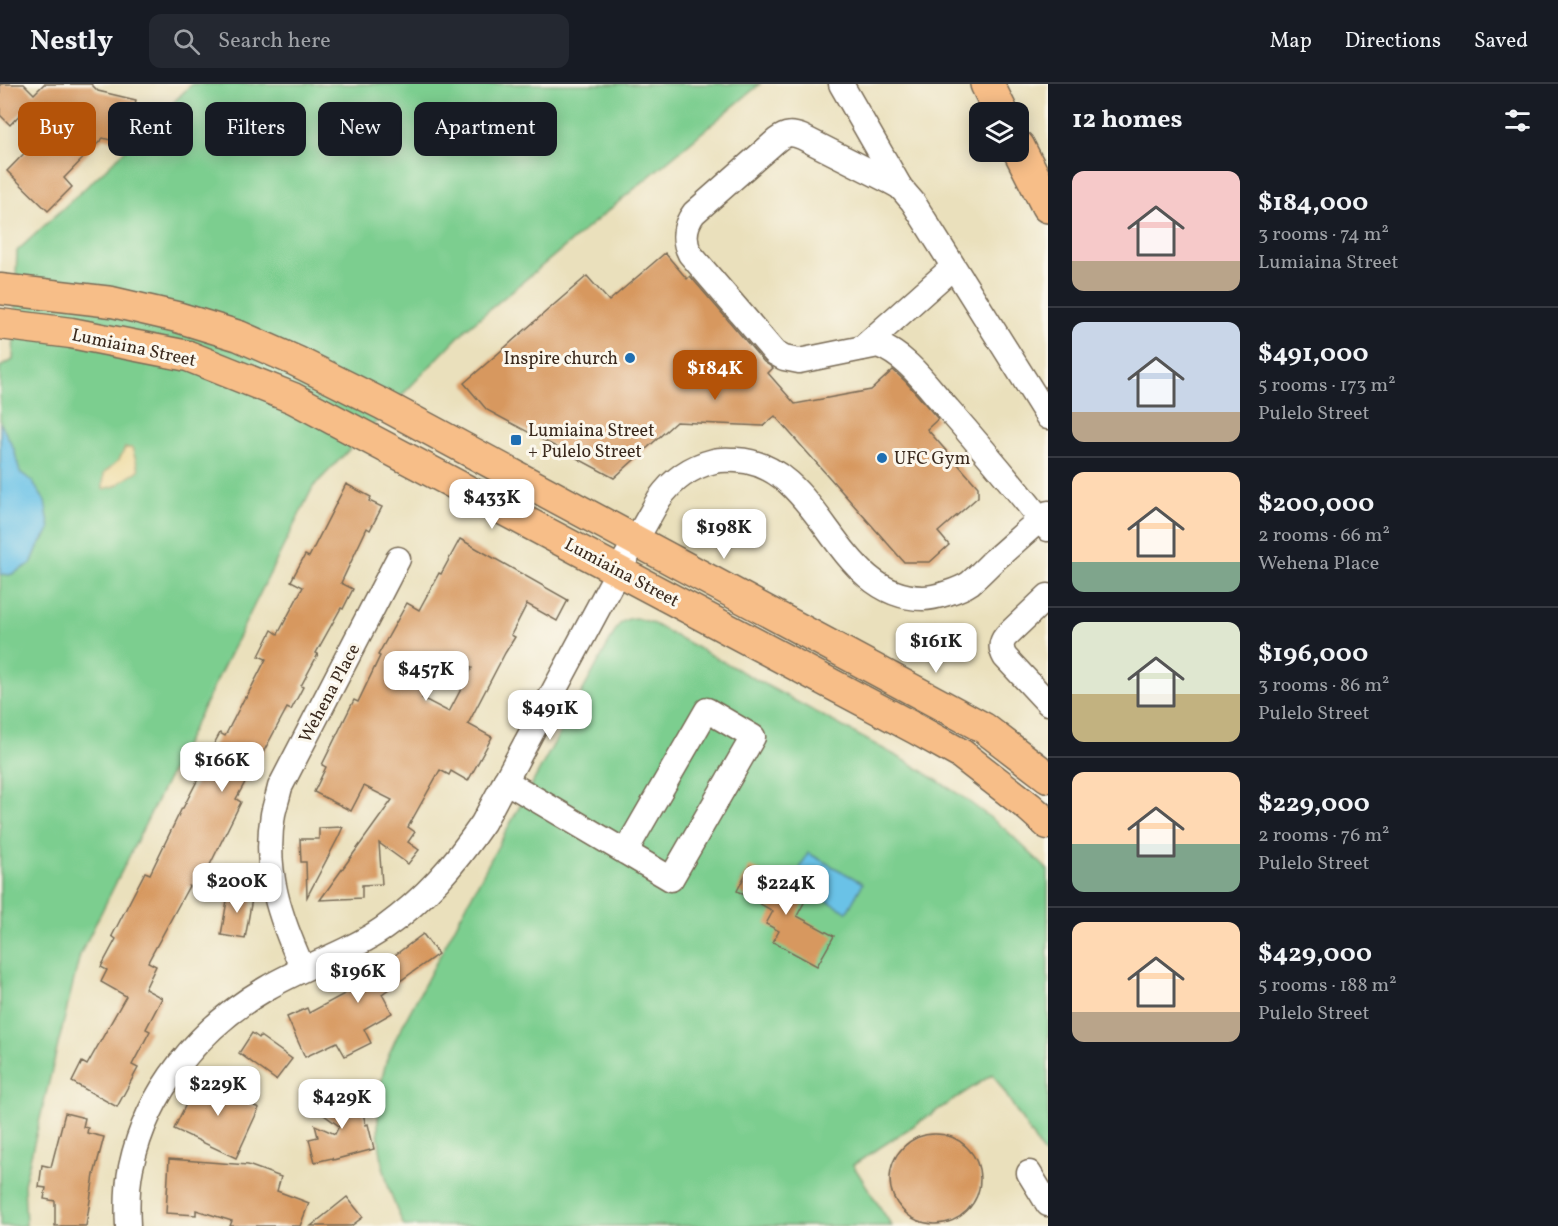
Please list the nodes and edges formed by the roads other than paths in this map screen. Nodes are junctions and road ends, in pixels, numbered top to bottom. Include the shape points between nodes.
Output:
1 (841, 84) edge
2 (987, 84) edge
3 (996, 102) edge
4 (1026, 162) edge
5 (900, 187) junction
6 (1048, 206) edge
7 (953, 267) junction
8 (0, 289) edge
9 (0, 324) edge
10 (862, 348) junction
11 (1048, 417) edge
12 (1046, 520) edge
13 (636, 540) junction
14 (398, 559) dead end
15 (619, 571) junction
16 (1048, 596) edge
17 (1048, 703) edge
18 (1048, 777) edge
19 (505, 781) junction
20 (1048, 824) edge
21 (625, 852) junction
22 (303, 969) junction
23 (1029, 1173) dead end
24 (1048, 1204) edge
25 (128, 1226) edge

1 - 5 street
2 - 3 highway
4 - 6 highway
5 - 7 street
5 - 10 street via 802,137 784,135 694,213 686,230 690,254 775,353 799,361
7 - 10 street
7 - 11 street
8 - 13 main road, Lumiaina Street via 112,302 239,336 382,404
9 - 15 main road, Lumiaina Street via 71,333 188,356 283,394
10 - 12 street via 878,345 909,364
12 - 13 street via 968,584 924,598 899,595 879,586 861,570 781,475 763,465 719,460 687,471 667,488
13 - 15 street
13 - 18 main road, Lumiaina Street via 984,728
14 - 22 street, Wehena Place via 280,787 273,814 272,878 280,913
15 - 19 street
15 - 20 main road, Lumiaina Street via 961,754
16 - 17 street via 1006,636 1002,651
19 - 21 street
19 - 22 street via 483,823 436,884 355,946
21 - 21 street via 671,879 753,737 707,710
22 - 25 street via 249,999 201,1039 175,1069 152,1105 138,1138 130,1170
23 - 24 street

